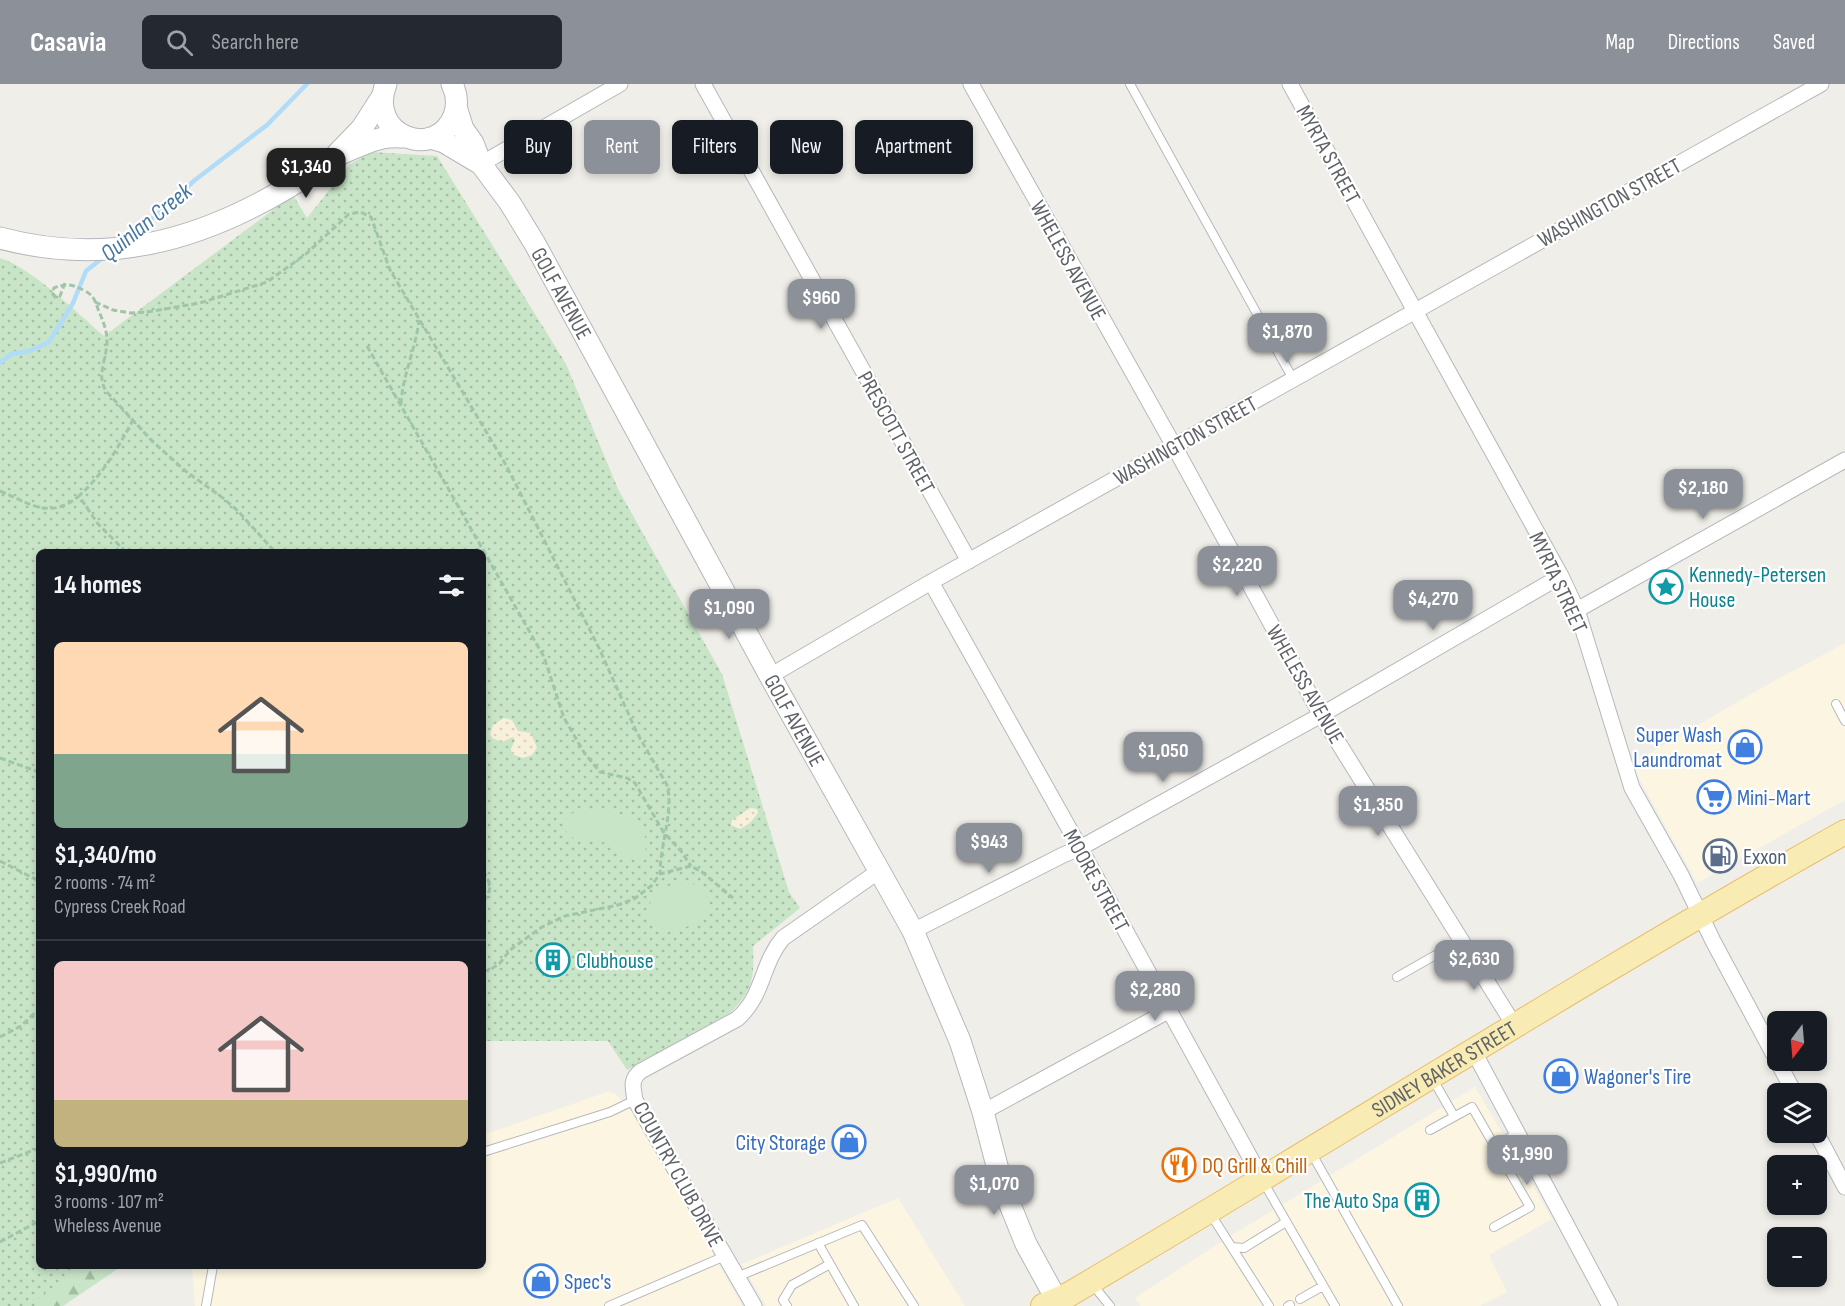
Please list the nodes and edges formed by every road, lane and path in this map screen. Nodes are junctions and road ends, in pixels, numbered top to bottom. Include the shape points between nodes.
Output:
1 (452, 84) edge
2 (620, 84) edge
3 (702, 84) edge
4 (971, 84) edge
5 (1130, 84) edge
6 (1290, 84) edge
7 (1821, 84) edge
8 (384, 91) edge
9 (456, 106) junction
10 (406, 137) junction
11 (430, 138) junction
12 (335, 156) junction
13 (481, 164) junction
14 (0, 238) edge
15 (65, 283) junction
16 (95, 302) junction
17 (1415, 311) junction
18 (420, 318) junction
19 (367, 346) dead end
20 (1293, 380) junction
21 (401, 406) junction
22 (133, 420) junction
23 (1174, 446) junction
24 (1845, 460) edge
25 (0, 491) edge
26 (79, 496) junction
27 (123, 549) edge
28 (272, 549) edge
29 (482, 549) edge
30 (486, 555) edge
31 (969, 561) junction
32 (1561, 576) junction
33 (931, 582) junction
34 (1577, 610) junction
35 (770, 676) junction
36 (1836, 704) dead end
37 (1321, 715) junction
38 (1845, 721) edge
39 (0, 758) edge
40 (36, 771) edge
41 (1845, 832) edge
42 (664, 833) junction
43 (1080, 848) junction
44 (0, 861) edge
45 (691, 866) junction
46 (879, 871) junction
47 (660, 874) junction
48 (486, 877) edge
49 (36, 879) edge
50 (486, 898) edge
51 (733, 898) dead end
52 (1700, 915) junction
53 (913, 931) junction
54 (1462, 940) junction
55 (486, 971) edge
56 (1397, 977) dead end
57 (36, 1011) edge
58 (1168, 1011) junction
59 (1514, 1025) junction
60 (0, 1037) edge
61 (1473, 1050) junction
62 (1430, 1076) junction
63 (1789, 1083) edge
64 (635, 1101) junction
65 (983, 1112) junction
66 (1454, 1116) junction
67 (1430, 1130) dead end
68 (1518, 1133) junction
69 (1822, 1143) edge
70 (1495, 1146) junction
71 (36, 1149) edge
72 (1310, 1150) junction
73 (486, 1151) edge
74 (0, 1163) edge
75 (1262, 1179) junction
76 (1845, 1187) edge
77 (1209, 1211) junction
78 (1286, 1222) junction
79 (36, 1223) edge
80 (1494, 1227) dead end
81 (0, 1242) edge
82 (818, 1243) junction
83 (1232, 1247) junction
84 (725, 1256) junction
85 (830, 1264) junction
86 (213, 1269) edge
87 (737, 1277) junction
88 (1090, 1281) junction
89 (1323, 1286) junction
90 (1300, 1299) dead end
91 (1053, 1304) edge
92 (207, 1306) edge
93 (609, 1306) edge
94 (754, 1306) edge
95 (787, 1306) edge
96 (854, 1306) edge
97 (914, 1306) edge
98 (1110, 1306) edge
99 (1269, 1306) edge
100 (1335, 1306) edge
101 (1398, 1306) edge
102 (1610, 1306) edge

1 - 9 main road, GOLF AVENUE
2 - 13 street
3 - 31 street, PRESCOTT STREET
4 - 23 street, WHELESS AVENUE
5 - 20 lane
6 - 17 street, MYRTA STREET
7 - 17 street, WASHINGTON STREET
8 - 10 main road via 386,119
8 - 12 main road via 362,128
9 - 11 main road via 446,128
9 - 13 main road, GOLF AVENUE
10 - 11 main road
10 - 12 main road via 384,138
11 - 13 main road, GOLF AVENUE
12 - 14 main road via 225,222 180,237 137,247 96,250
13 - 35 main road, GOLF AVENUE via 535,244
15 - 15 path via 54,288 55,297 60,296
15 - 16 path via 87,292
16 - 18 path via 113,310 147,312 200,303 267,282 306,254 349,214 360,212 371,217 390,270
16 - 22 path via 106,330 102,384
17 - 20 street, WASHINGTON STREET
17 - 32 street, MYRTA STREET
18 - 21 path
18 - 42 path via 506,465 637,733 667,785 669,808
19 - 21 path
20 - 23 street, WASHINGTON STREET
21 - 29 path
22 - 26 path via 96,480
22 - 28 path via 188,473 223,498
23 - 31 street, WASHINGTON STREET
23 - 37 street, WHELESS AVENUE
24 - 34 street
25 - 26 path via 40,509 61,507
26 - 27 path via 98,524
30 - 42 path via 544,657 564,718 585,754 600,772 635,783
31 - 33 street, WASHINGTON STREET
32 - 34 street, MYRTA STREET
32 - 37 street
33 - 35 street, WASHINGTON STREET
33 - 43 street, MOORE STREET
34 - 52 street, MYRTA STREET via 1632,788
35 - 46 main road, GOLF AVENUE
36 - 38 lane
37 - 43 street
37 - 54 street, WHELESS AVENUE
39 - 40 path
41 - 52 main road, SIDNEY BAKER STREET
42 - 45 path
42 - 47 path
43 - 53 street
43 - 58 street, MOORE STREET
44 - 49 path
45 - 47 path
45 - 51 path
46 - 53 main road, GOLF AVENUE
46 - 64 street, COUNTRY CLUB DRIVE via 783,938 774,948 748,1010 635,1076
47 - 55 path via 634,899 566,916 542,927 510,950 501,963
48 - 50 path via 491,885
52 - 59 main road, SIDNEY BAKER STREET
52 - 63 street, MYRTA STREET
53 - 65 main road, GOLF AVENUE via 960,1041
54 - 56 lane
54 - 59 street, WHELESS AVENUE
57 - 60 path via 21,1026
58 - 65 street
58 - 75 street, MOORE STREET
59 - 61 main road, SIDNEY BAKER STREET
61 - 62 main road, SIDNEY BAKER STREET
61 - 68 street
62 - 66 lane
62 - 72 main road, SIDNEY BAKER STREET
64 - 73 lane
64 - 84 street, COUNTRY CLUB DRIVE
65 - 91 main road, GOLF AVENUE via 1002,1185
66 - 67 lane
66 - 70 lane via 1472,1107
68 - 70 lane
68 - 102 street
69 - 76 street
70 - 80 lane via 1530,1207
71 - 74 path
72 - 75 main road, SIDNEY BAKER STREET
72 - 101 lane
75 - 77 main road, SIDNEY BAKER STREET
75 - 78 lane
77 - 83 lane
77 - 88 main road, SIDNEY BAKER STREET
78 - 83 lane via 1244,1248
78 - 89 lane
79 - 81 path
82 - 85 lane
82 - 87 lane
82 - 97 lane via 862,1225
83 - 99 lane
84 - 87 street, COUNTRY CLUB DRIVE
84 - 93 lane
85 - 95 lane via 792,1285 783,1300
85 - 96 lane
86 - 92 lane
87 - 94 street, COUNTRY CLUB DRIVE
88 - 91 main road, SIDNEY BAKER STREET
88 - 98 lane
89 - 90 lane
89 - 100 lane

